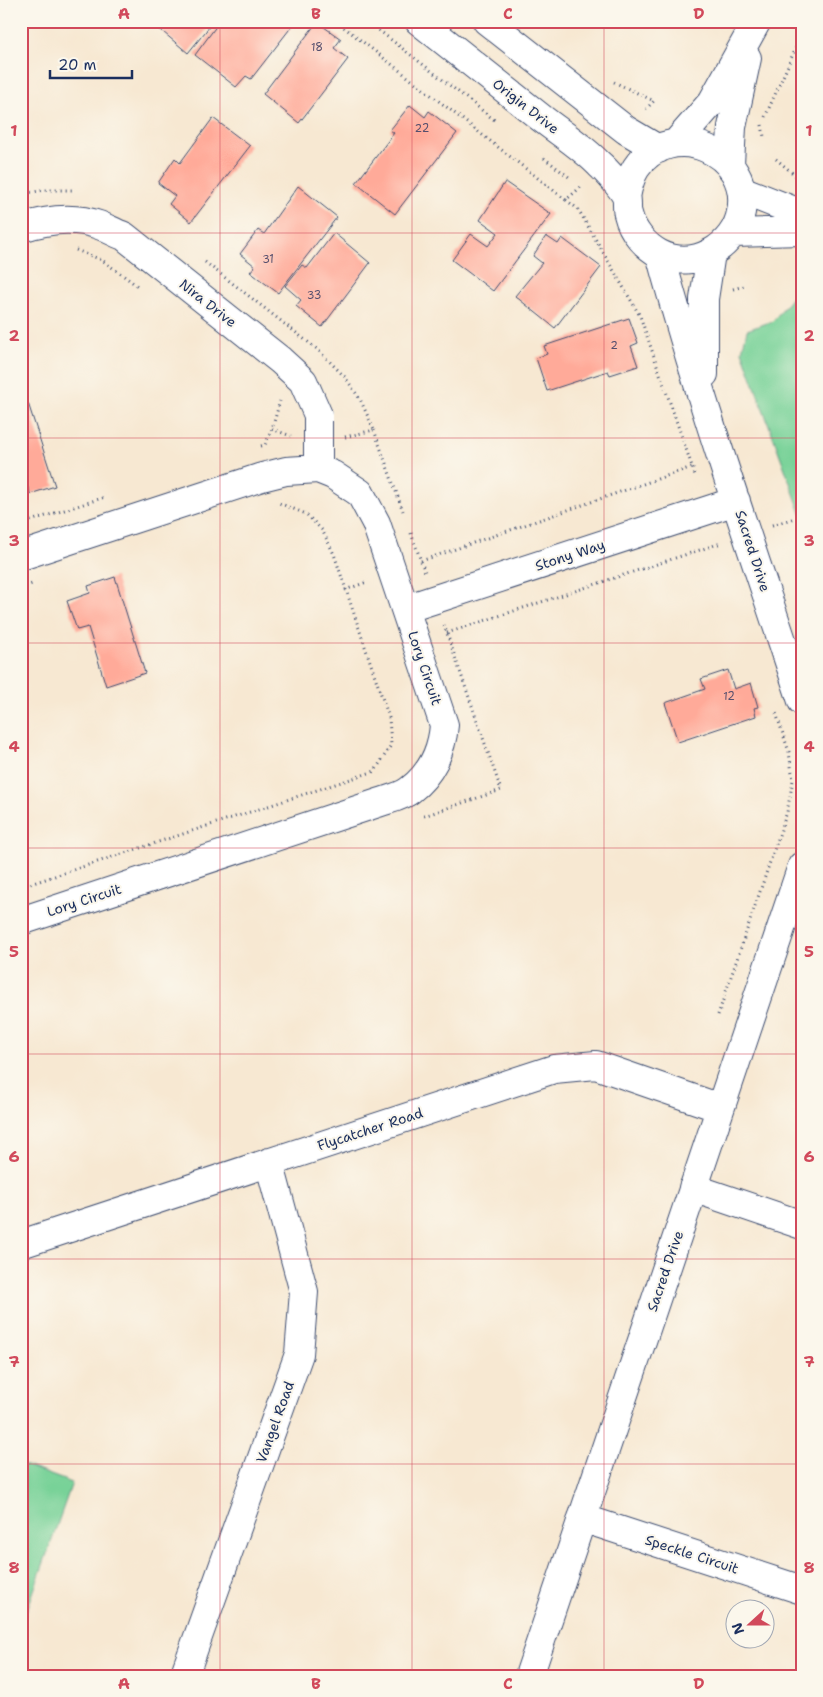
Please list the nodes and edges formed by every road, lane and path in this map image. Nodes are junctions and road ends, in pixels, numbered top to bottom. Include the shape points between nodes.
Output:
1 (367, 21) edge
2 (419, 21) edge
3 (487, 21) edge
4 (755, 26) edge
5 (802, 34) edge
6 (505, 127) dead end
7 (764, 137) dead end
8 (667, 146) junction
9 (543, 157) dead end
10 (776, 159) dead end
11 (730, 164) junction
12 (802, 181) edge
13 (581, 186) dead end
14 (741, 190) junction
15 (626, 197) junction
16 (566, 200) dead end
17 (802, 214) edge
18 (21, 228) edge
19 (802, 231) edge
20 (733, 233) junction
21 (68, 250) dead end
22 (711, 253) junction
23 (660, 254) junction
24 (140, 287) dead end
25 (281, 397) dead end
26 (704, 400) junction
27 (265, 445) junction
28 (256, 448) dead end
29 (692, 467) junction
30 (318, 469) junction
31 (274, 474) junction
32 (106, 496) dead end
33 (736, 501) junction
34 (708, 510) junction
35 (795, 518) dead end
36 (21, 524) edge
37 (747, 534) junction
38 (719, 543) junction
39 (722, 552) dead end
40 (21, 556) edge
41 (421, 561) dead end
42 (435, 599) junction
43 (405, 609) junction
44 (447, 632) junction
45 (802, 701) edge
46 (774, 707) dead end
47 (502, 790) dead end
48 (802, 866) edge
49 (21, 887) edge
50 (796, 899) edge
51 (21, 921) edge
52 (718, 1015) dead end
53 (720, 1108) junction
54 (269, 1162) junction
55 (693, 1188) junction
56 (802, 1224) edge
57 (21, 1244) edge
58 (582, 1518) junction
59 (802, 1590) edge
60 (184, 1676) edge
61 (529, 1676) edge

1 - 6 path
2 - 15 street, Origin Drive via 599,164
3 - 8 street, Origin Drive via 626,130
4 - 8 street via 712,102
4 - 11 street via 732,127
5 - 7 path via 762,123
8 - 11 street, Origin Drive via 696,144 715,151
8 - 15 street, Origin Drive via 646,157 636,168
9 - 13 path
10 - 12 path
11 - 14 street, Origin Drive
14 - 17 street
14 - 20 street, Origin Drive via 741,213
15 - 23 street, Origin Drive via 634,231
16 - 29 path via 578,209 640,316
18 - 30 street, Nira Drive via 64,219 97,224 124,236 280,360 303,380 318,415
19 - 20 street
20 - 22 street, Origin Drive
21 - 24 path via 77,250 102,260
22 - 23 street, Origin Drive via 686,260
22 - 26 street, Sacred Drive via 704,299
23 - 26 street, Sacred Drive
25 - 27 path
26 - 33 street, Sacred Drive
27 - 28 path
27 - 31 path
29 - 34 path
29 - 41 path
30 - 31 street, Lory Circuit
30 - 43 street, Lory Circuit via 360,493 376,523
31 - 40 street, Lory Circuit
31 - 49 path via 279,503 306,514 322,530 334,554 389,718 391,745 375,770
32 - 36 path
33 - 34 street, Stony Way
33 - 37 street, Sacred Drive
34 - 38 path
34 - 42 street, Stony Way
35 - 37 path
37 - 38 path
37 - 45 street, Sacred Drive
38 - 39 path
38 - 44 path
42 - 43 street, Stony Way
42 - 44 path
43 - 51 street, Lory Circuit via 444,725 443,742 436,758 409,791
44 - 47 path
46 - 52 path via 794,780 787,812
48 - 50 street, Sacred Drive
50 - 53 street, Sacred Drive
53 - 54 street, Flycatcher Road via 596,1065 554,1069
53 - 55 street, Sacred Drive
54 - 57 street, Flycatcher Road
54 - 60 street, Vangel Road via 304,1292 299,1354
55 - 56 street
55 - 58 street, Sacred Drive
58 - 59 street, Speckle Circuit
58 - 61 street, Sacred Drive

